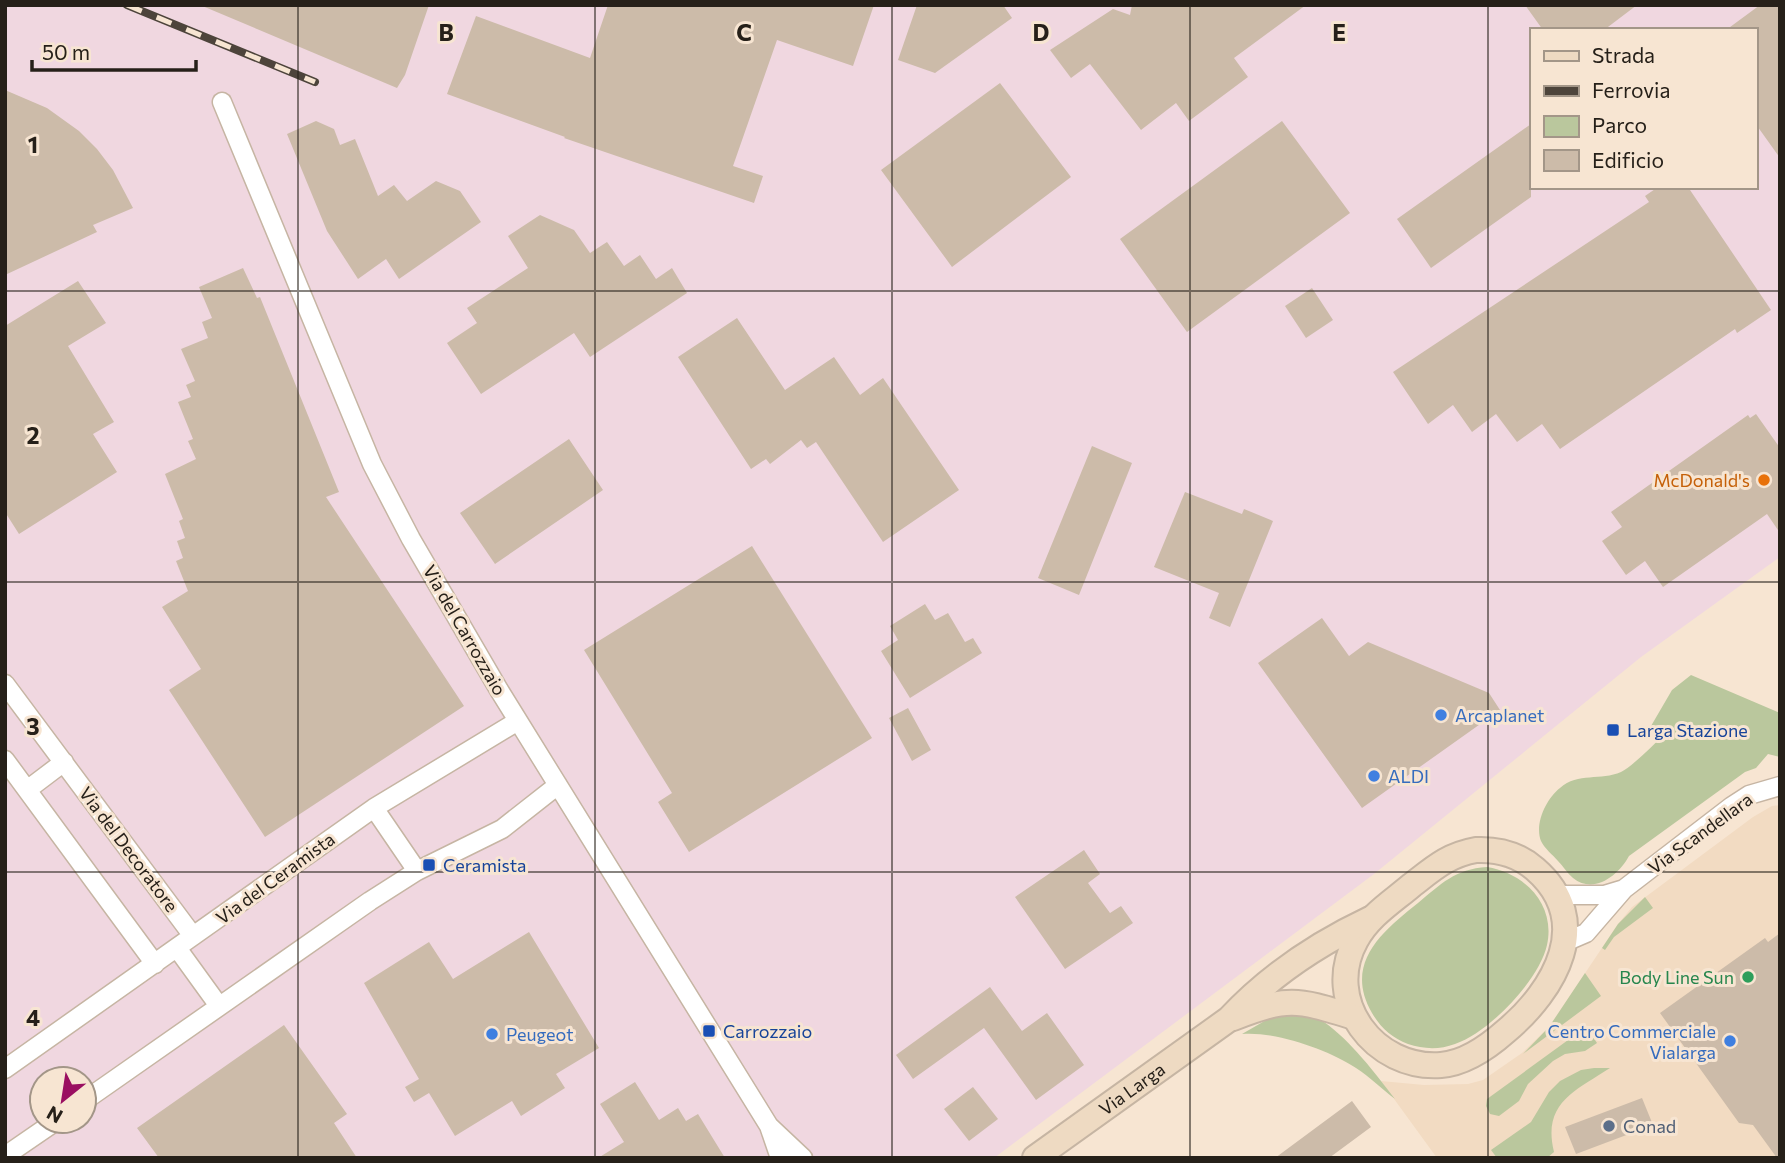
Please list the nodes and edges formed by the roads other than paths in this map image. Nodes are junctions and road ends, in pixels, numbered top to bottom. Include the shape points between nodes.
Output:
1 (222, 102) dead end
2 (5, 684) edge
3 (518, 721) junction
4 (5, 760) edge
5 (64, 762) junction
6 (1780, 771) edge
7 (558, 785) junction
8 (1772, 787) edge
9 (27, 790) junction
10 (374, 808) junction
11 (417, 871) junction
12 (1624, 889) junction
13 (1557, 895) junction
14 (1371, 918) junction
15 (193, 936) junction
16 (1565, 942) junction
17 (177, 948) junction
18 (155, 964) junction
19 (219, 1006) junction
20 (1354, 1017) junction
21 (1229, 1020) junction
22 (5, 1069) edge
23 (98, 1091) edge
24 (769, 1126) junction
25 (36, 1135) edge
26 (5, 1156) edge
27 (780, 1158) edge
28 (803, 1158) edge
29 (1035, 1158) edge

1 - 3 street, Via del Carrozzaio via 372,464
2 - 5 street, Via del Decoratore
3 - 7 street, Via del Carrozzaio
3 - 10 street, Via del Ceramista
4 - 9 street
5 - 9 street
5 - 15 street, Via del Decoratore
6 - 8 street
7 - 11 street via 502,829
7 - 24 street, Via del Carrozzaio
8 - 12 street, Via Scandellara via 1732,806
9 - 18 street
10 - 11 street
10 - 15 street, Via del Ceramista
11 - 19 street
12 - 13 street, Via Scandellara via 1604,895
12 - 16 street, Via Scandellara via 1586,933
13 - 14 main road via 1528,863 1505,853 1476,850 1448,858
13 - 16 main road
14 - 20 main road via 1352,948 1346,971 1347,998
14 - 21 main road, Via Larga via 1332,937 1280,973 1253,993
15 - 17 street, Via del Ceramista
16 - 20 main road via 1558,967 1527,1012 1482,1050 1461,1061 1426,1066 1395,1057 1371,1041
17 - 18 street, Via del Ceramista
17 - 19 street
18 - 22 street, Via del Ceramista
19 - 23 street
20 - 21 main road, Via Larga via 1286,1002
21 - 29 main road, Via Larga
24 - 27 street, Via del Carrozzaio
24 - 28 street, Via del Carrozzaio
25 - 26 street

